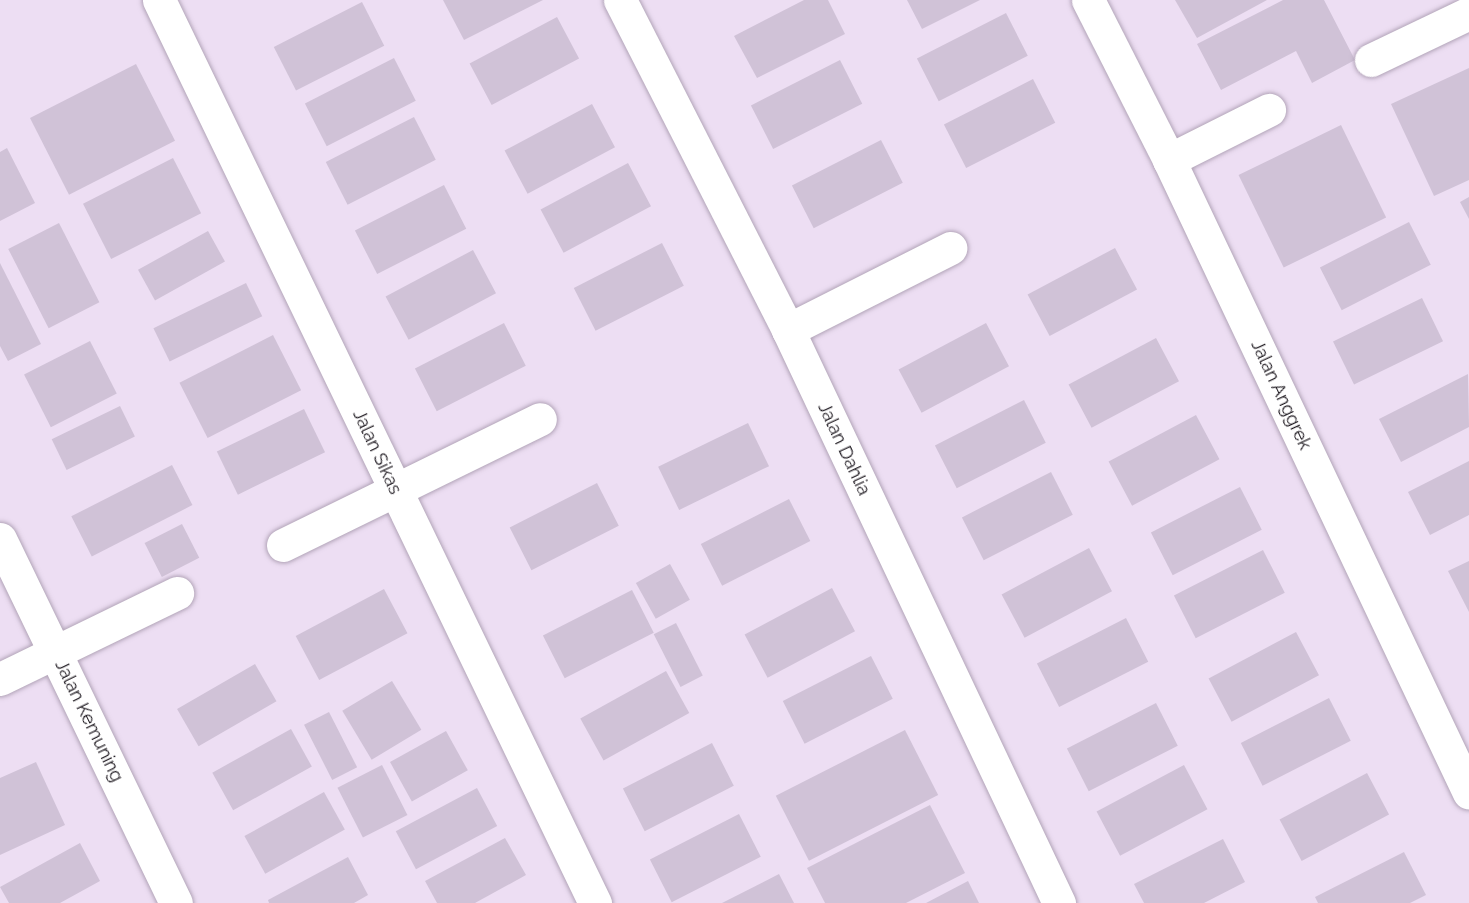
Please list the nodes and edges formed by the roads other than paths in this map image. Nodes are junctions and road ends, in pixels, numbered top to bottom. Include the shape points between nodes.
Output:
1 (159, 0) edge
2 (620, 0) edge
3 (1088, 0) edge
4 (1469, 13) edge
5 (1371, 60) dead end
6 (1269, 111) dead end
7 (1169, 160) junction
8 (950, 248) dead end
9 (788, 330) junction
10 (540, 419) dead end
11 (396, 492) junction
12 (0, 539) edge
13 (283, 545) dead end
14 (177, 593) dead end
15 (55, 650) junction
16 (0, 678) edge
17 (1469, 793) edge
18 (176, 903) edge
19 (595, 903) edge
20 (1059, 903) edge

1 - 11 street, Jalan Sikas
2 - 9 street, Jalan Dahlia
3 - 7 street, Jalan Anggrek
4 - 5 street
6 - 7 street
7 - 17 street, Jalan Anggrek
8 - 9 street
9 - 20 street, Jalan Dahlia
10 - 11 street
11 - 13 street
11 - 19 street, Jalan Sikas
12 - 15 street, Jalan Kemuning
14 - 15 street
15 - 16 street
15 - 18 street, Jalan Kemuning

